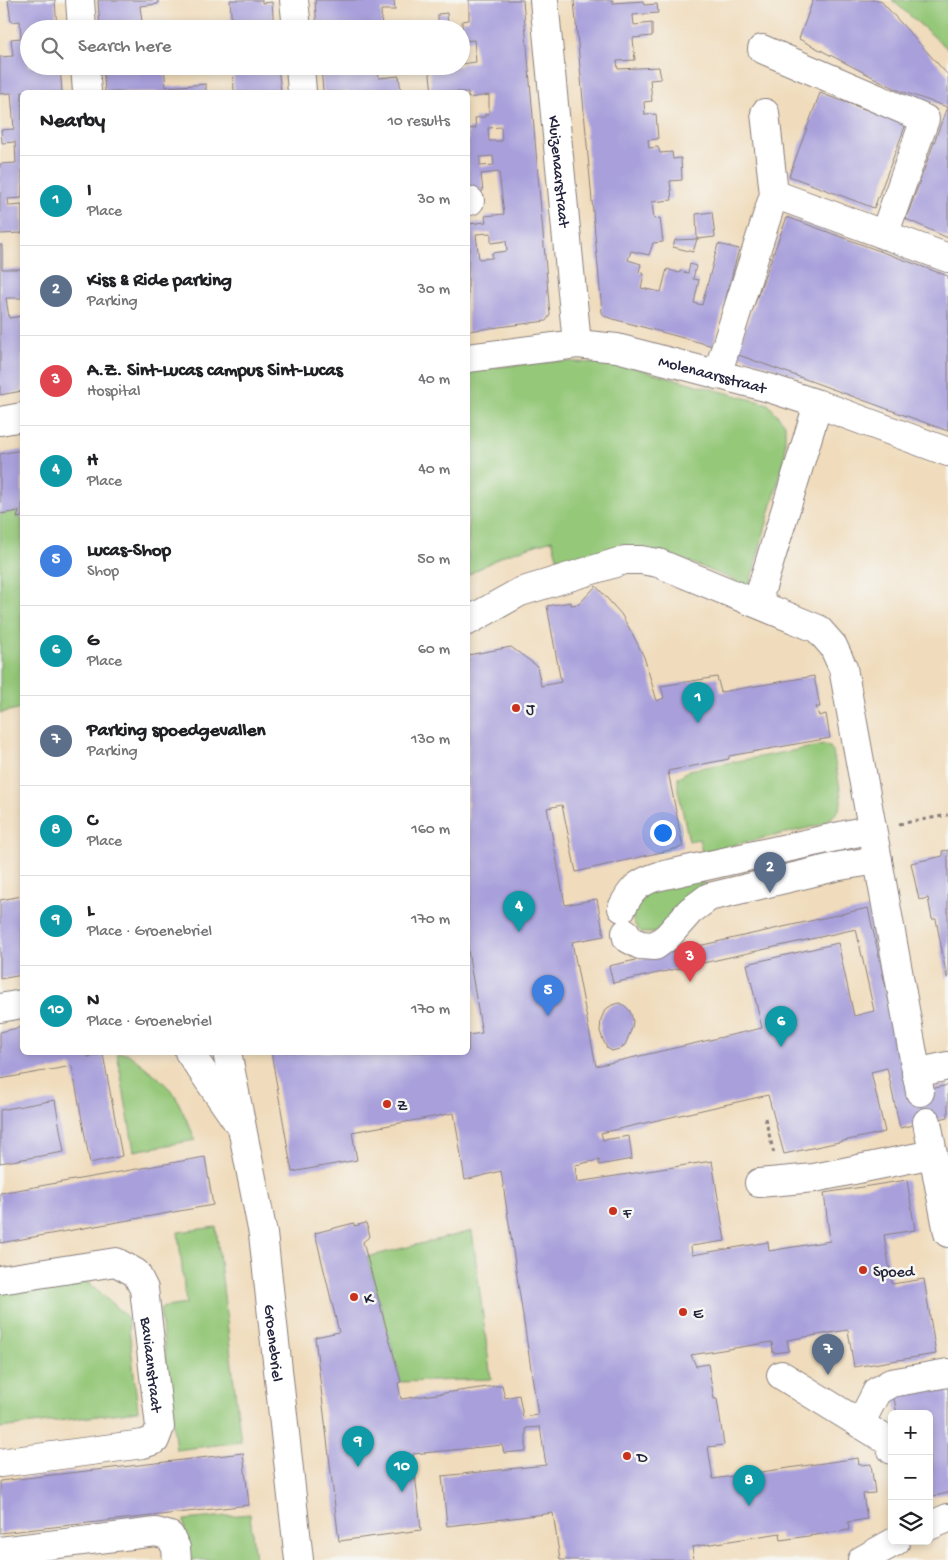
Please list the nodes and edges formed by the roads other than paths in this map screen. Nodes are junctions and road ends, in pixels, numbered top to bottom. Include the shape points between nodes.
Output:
1 (80, 0) edge
2 (294, 0) edge
3 (544, 0) edge
4 (81, 20) edge
5 (296, 20) edge
6 (762, 49) dead end
7 (86, 75) edge
8 (301, 75) edge
9 (87, 90) edge
10 (302, 90) edge
11 (765, 113) dead end
12 (774, 194) junction
13 (884, 235) junction
14 (948, 258) edge
15 (577, 344) junction
16 (470, 358) edge
17 (717, 375) junction
18 (818, 404) junction
19 (20, 417) edge
20 (0, 421) edge
21 (948, 452) edge
22 (757, 603) junction
23 (470, 620) edge
24 (872, 828) junction
25 (878, 860) junction
26 (20, 1004) edge
27 (0, 1008) edge
28 (191, 1055) edge
29 (228, 1055) edge
30 (948, 1066) edge
31 (927, 1122) dead end
32 (241, 1127) junction
33 (932, 1154) junction
34 (759, 1183) dead end
35 (948, 1233) edge
36 (0, 1280) edge
37 (948, 1373) edge
38 (781, 1375) dead end
39 (860, 1424) junction
40 (888, 1441) edge
41 (0, 1463) edge
42 (948, 1518) edge
43 (933, 1524) edge
44 (889, 1545) edge
45 (0, 1551) edge
46 (177, 1560) edge
47 (299, 1560) edge
48 (862, 1560) edge

1 - 4 street
2 - 5 street
3 - 15 street, Kluizenaarstraat
6 - 13 street via 924,119
7 - 9 street
8 - 10 street
11 - 12 street
12 - 13 street
12 - 17 street
13 - 14 street
15 - 16 street, Molenaarsstraat
15 - 17 street, Molenaarsstraat via 617,348
17 - 18 street, Molenaarsstraat
18 - 21 street, Molenaarsstraat
18 - 22 street
19 - 20 street
22 - 23 street via 658,563 625,560 520,592
22 - 24 street via 818,629 833,646 843,668
24 - 25 street
24 - 25 street via 641,882 628,895 624,921 628,938 640,945 655,946 709,897
25 - 30 street via 918,1082
26 - 27 street
28 - 32 street
29 - 32 street, Groenebriel
31 - 33 street
32 - 47 street, Groenebriel via 263,1234
33 - 34 street via 814,1178
33 - 35 street
36 - 41 street, Baviaanstraat via 116,1262 136,1273 144,1290 160,1427 155,1440 144,1444
37 - 39 street via 891,1383 877,1391
38 - 39 street
39 - 40 street
42 - 43 street
44 - 48 street
45 - 46 street via 156,1532 170,1536

